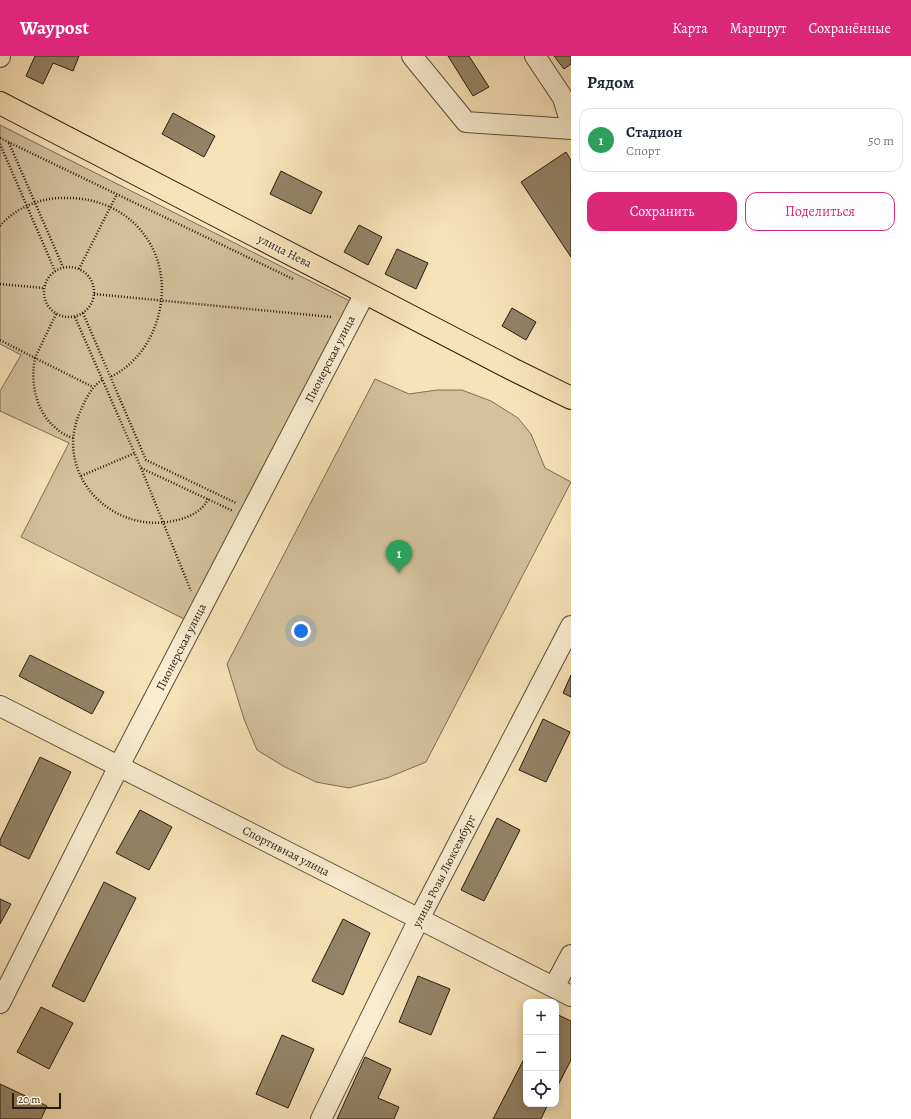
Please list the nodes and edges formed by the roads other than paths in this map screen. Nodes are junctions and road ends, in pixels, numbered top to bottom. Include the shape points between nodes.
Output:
1 (412, 56) edge
2 (535, 56) edge
3 (0, 103) edge
4 (571, 124) edge
5 (571, 129) edge
6 (365, 293) junction
7 (571, 398) edge
8 (571, 626) edge
9 (0, 706) edge
10 (119, 766) junction
11 (419, 919) junction
12 (571, 955) edge
13 (562, 991) edge
14 (0, 1003) edge
15 (321, 1119) edge

1 - 5 street via 466,122
2 - 4 street via 563,98
3 - 6 main road, улица Нева
6 - 7 main road, улица Нева
6 - 10 street, Пионерская улица
8 - 11 street, улица Розы Люксембург
9 - 10 street, Спортивная улица
10 - 11 street, Спортивная улица
10 - 14 street, Пионерская улица
11 - 13 street, Спортивная улица
11 - 15 street, улица Розы Люксембург
12 - 13 street

